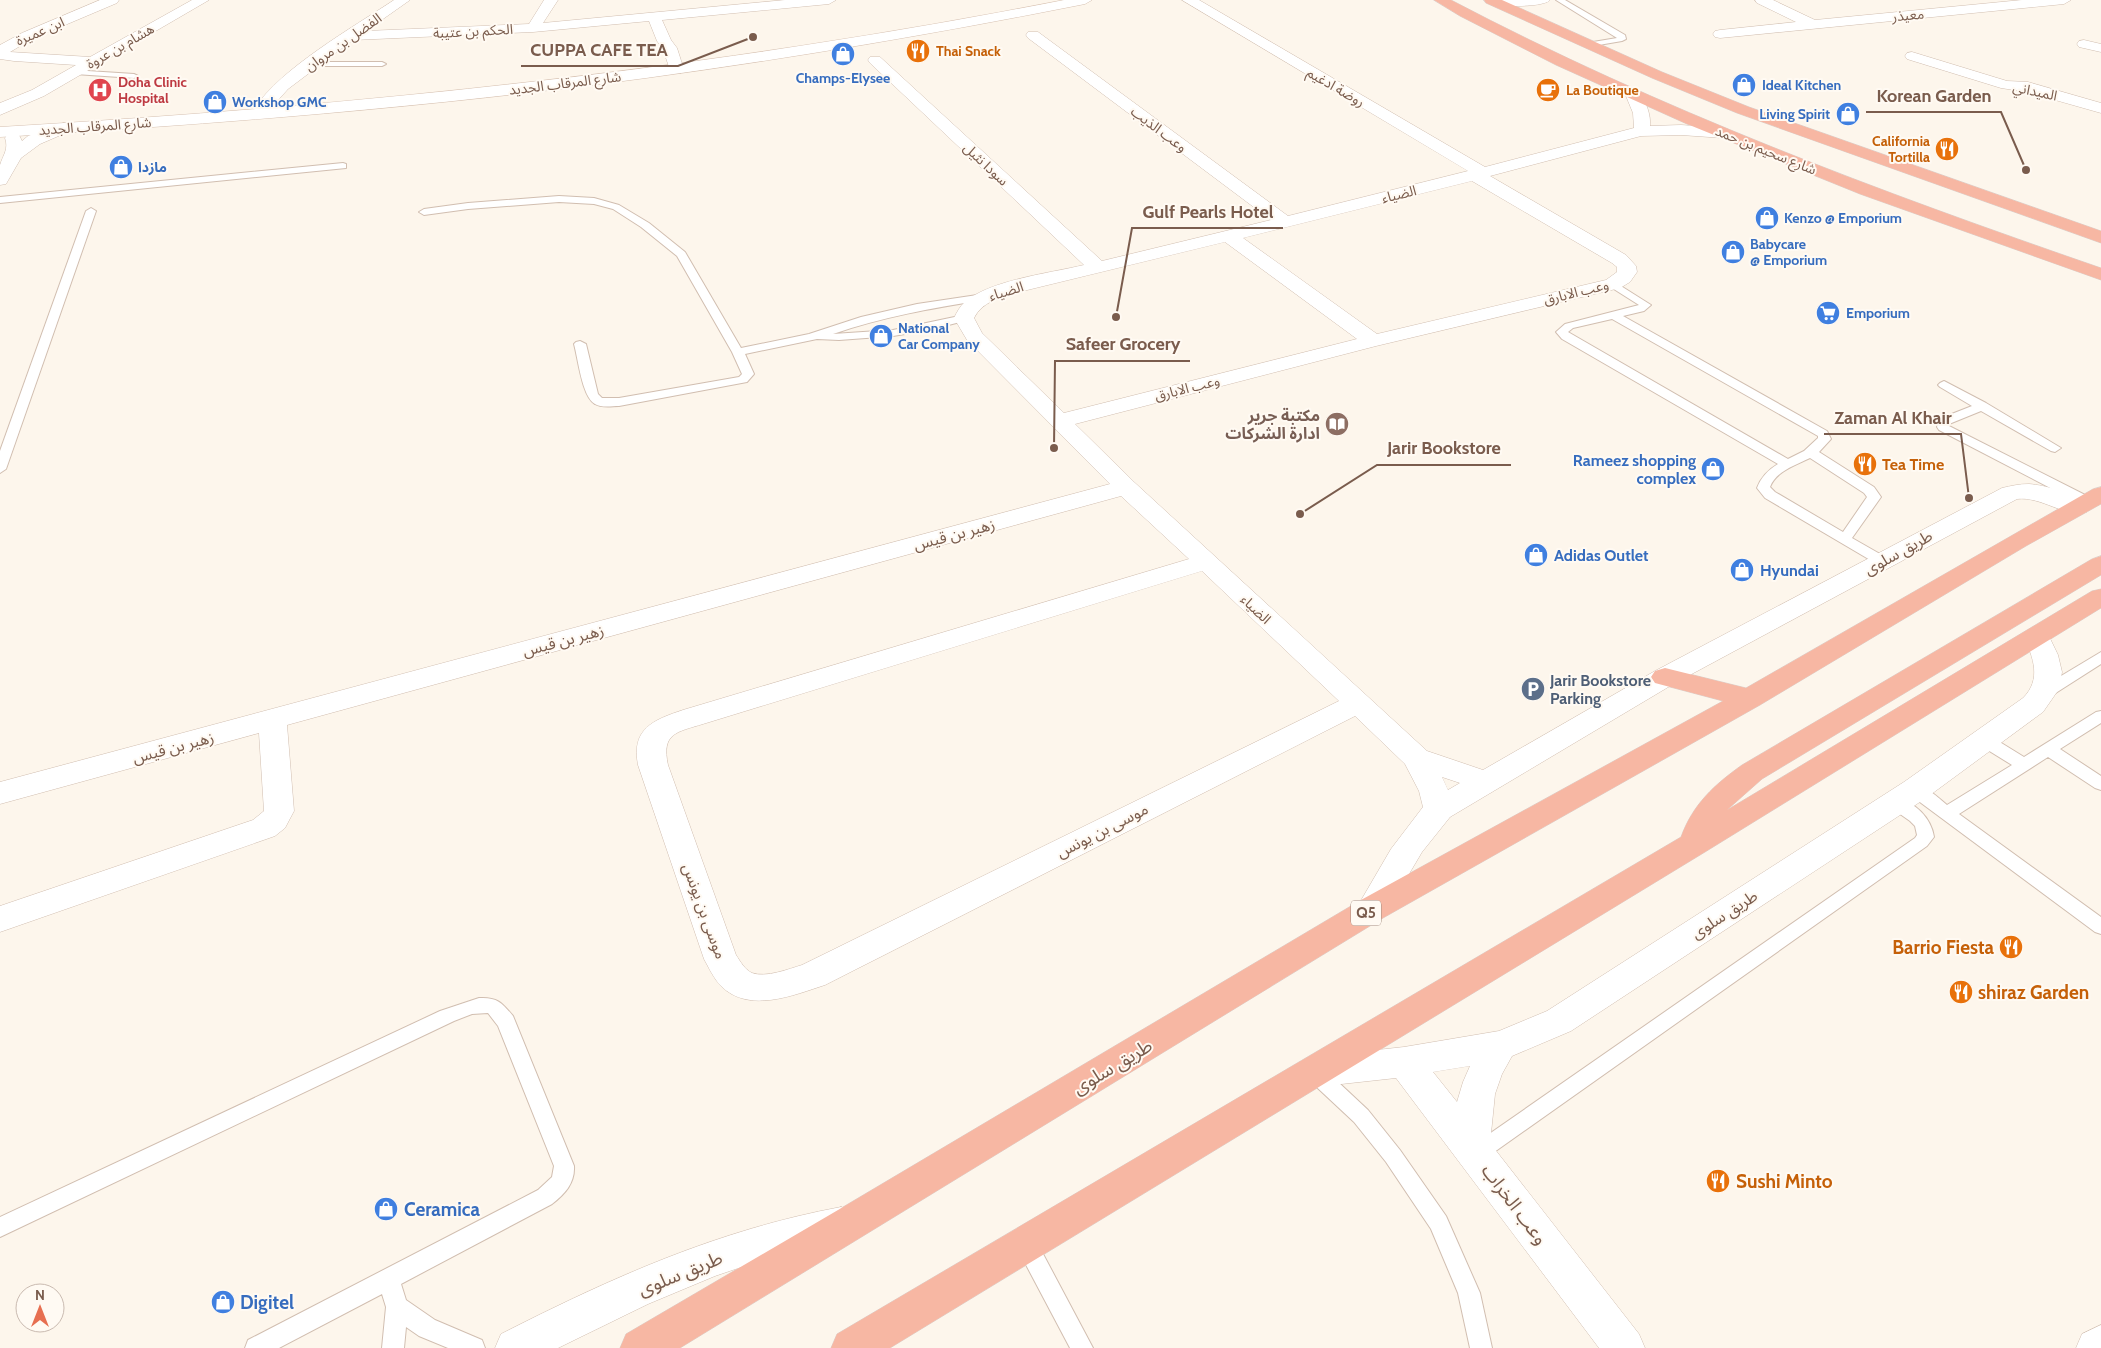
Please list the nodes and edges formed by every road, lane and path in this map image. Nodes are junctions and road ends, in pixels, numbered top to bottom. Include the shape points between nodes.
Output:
1 (112, 0) edge
2 (202, 0) edge
3 (403, 0) edge
4 (551, 0) edge
5 (686, 0) edge
6 (829, 0) edge
7 (1085, 0) edge
8 (1189, 0) edge
9 (1442, 0) edge
10 (1491, 0) edge
11 (1560, 0) edge
12 (1762, 0) edge
13 (2064, 0) edge
14 (1539, 1) edge
15 (684, 15) junction
16 (654, 17) junction
17 (1528, 18) junction
18 (1811, 24) junction
19 (533, 28) junction
20 (1720, 34) dead end
21 (1033, 35) dead end
22 (351, 36) junction
23 (664, 41) junction
24 (2084, 44) dead end
25 (1590, 45) junction
26 (2101, 48) edge
27 (1537, 50) junction
28 (1912, 56) dead end
29 (874, 60) dead end
30 (93, 62) junction
31 (311, 64) junction
32 (382, 64) dead end
33 (676, 70) junction
34 (75, 72) junction
35 (657, 72) junction
36 (134, 76) dead end
37 (38, 92) junction
38 (1634, 96) junction
39 (2101, 108) edge
40 (0, 110) edge
41 (268, 113) junction
42 (190, 119) junction
43 (64, 128) junction
44 (1, 129) edge
45 (1641, 131) junction
46 (1724, 134) junction
47 (13, 156) junction
48 (343, 166) dead end
49 (1862, 171) dead end
50 (1479, 174) junction
51 (0, 180) edge
52 (0, 200) edge
53 (91, 211) dead end
54 (424, 212) dead end
55 (1285, 222) junction
56 (1229, 236) junction
57 (2101, 237) edge
58 (2057, 259) junction
59 (1098, 268) junction
60 (2101, 274) edge
61 (2101, 282) edge
62 (1613, 284) junction
63 (984, 297) junction
64 (1613, 314) junction
65 (964, 318) junction
66 (812, 337) junction
67 (1373, 341) junction
68 (580, 344) dead end
69 (738, 352) junction
70 (1944, 385) dead end
71 (1982, 406) junction
72 (1059, 420) junction
73 (2055, 448) dead end
74 (1810, 452) junction
75 (1785, 463) junction
76 (0, 469) edge
77 (1126, 487) junction
78 (2089, 501) edge
79 (1845, 539) junction
80 (1882, 561) junction
81 (1206, 562) junction
82 (2101, 564) edge
83 (2101, 597) edge
84 (2037, 636) junction
85 (2101, 657) edge
86 (1665, 677) junction
87 (2046, 692) junction
88 (1750, 698) junction
89 (1358, 704) junction
90 (2101, 716) edge
91 (272, 720) junction
92 (1984, 740) junction
93 (2048, 749) junction
94 (1417, 758) junction
95 (2024, 765) junction
96 (1485, 781) junction
97 (2101, 784) edge
98 (0, 793) edge
99 (1906, 796) junction
100 (1439, 809) junction
101 (1947, 813) junction
102 (1694, 844) junction
103 (1372, 909) junction
104 (0, 919) edge
105 (2101, 927) edge
106 (1500, 1046) junction
107 (1404, 1062) junction
108 (1314, 1072) junction
109 (1474, 1150) junction
110 (852, 1223) junction
111 (0, 1226) edge
112 (1026, 1244) junction
113 (388, 1278) junction
114 (397, 1307) junction
115 (2101, 1346) edge
116 (256, 1348) edge
117 (393, 1348) edge
118 (474, 1348) edge
119 (516, 1348) edge
120 (641, 1348) edge
121 (852, 1348) edge
122 (1082, 1348) edge
123 (1481, 1348) edge
124 (1624, 1348) edge
125 (2097, 1348) edge

1 - 30 street, ابن عميرة via 27,36 3,50 3,55 14,57
2 - 30 street, هشام بن عروة
3 - 22 street, الفضل بن مروان
4 - 19 street
5 - 15 street
6 - 15 street, الحكم بن عتيبة
7 - 33 street, شارع المرقاب الجديد via 867,41
8 - 50 street, روضة ادغيم
9 - 27 highway, شارع سحيم بن حمد
10 - 14 street
10 - 17 highway, شارع سحيم بن حمد
11 - 25 lane via 1622,37
12 - 18 street
13 - 18 street, معيذر
14 - 17 street via 1526,9
15 - 16 street, الحكم بن عتيبة
16 - 19 street, الحكم بن عتيبة
16 - 23 street
17 - 25 highway, شارع سحيم بن حمد
18 - 20 street, معيذر
19 - 22 street, الحكم بن عتيبة
21 - 55 street, وعب الذيب
22 - 31 street, الفضل بن مروان
23 - 33 street via 669,46
23 - 35 street via 658,47
24 - 26 street
25 - 57 highway, شارع سحيم بن حمد via 1743,110
27 - 38 highway, شارع سحيم بن حمد
27 - 49 highway via 1591,66
28 - 39 street, الميداني via 2006,85 2028,87
29 - 59 street, سودا نثيل
30 - 34 street, هشام بن عروة
31 - 32 lane
31 - 41 street, الفضل بن مروان via 285,84 286,93 279,106
33 - 35 street, شارع المرقاب الجديد
34 - 36 lane
34 - 37 street, هشام بن عروة
35 - 41 street, شارع المرقاب الجديد
37 - 40 street, هشام بن عروة
37 - 44 street, هشام بن عروة
38 - 45 street via 1643,114
38 - 46 highway, شارع سحيم بن حمد
41 - 42 street, شارع المرقاب الجديد
42 - 43 street, شارع المرقاب الجديد
42 - 44 street, شارع المرقاب الجديد
43 - 44 street, شارع المرقاب الجديد
43 - 47 street via 34,140
44 - 47 street via 15,141
45 - 46 street, الضياء
45 - 50 street, الضياء
46 - 58 highway, شارع سحيم بن حمد via 1863,190
47 - 51 street
48 - 52 lane
50 - 55 street, الضياء
50 - 62 street, وعب الابارق via 1619,259 1627,272
53 - 76 lane
54 - 69 lane via 559,199 594,201 616,207 681,254
55 - 56 street, الضياء
56 - 59 street, الضياء
56 - 67 street
58 - 60 highway, شارع سحيم بن حمد
58 - 61 highway
59 - 63 street, الضياء via 1009,288
62 - 64 lane via 1646,305
62 - 67 street, وعب الابارق
63 - 65 street, الضياء via 970,306
63 - 66 lane via 939,302 865,319
64 - 74 lane via 1822,434 1825,439
64 - 75 lane via 1570,326 1562,332
65 - 66 lane via 899,333
65 - 72 street, الضياء via 974,336
66 - 69 lane
67 - 72 street, وعب الابارق
68 - 69 lane via 592,394 599,402 608,403 743,380 748,374
70 - 71 lane
71 - 73 lane
71 - 78 lane via 1942,422 1943,426
72 - 77 street, الضياء
74 - 75 lane
74 - 79 lane via 1874,496
75 - 79 lane via 1762,488
77 - 81 street, الضياء
77 - 91 street, زهير بن قيس
78 - 80 street, طريق سلوى via 2034,491 2010,493
78 - 88 highway, طريق سلوى / Q5
79 - 80 lane
80 - 86 street, طريق سلوى
81 - 89 street, الضياء
81 - 89 street, موسى بن يونس via 693,717 669,725 653,738 649,752 653,765 722,959 733,977 753,987 785,984 813,975
82 - 102 highway via 1752,772 1728,790 1712,808 1702,821
83 - 84 highway, طريق سلوى
84 - 87 street via 2047,664
84 - 102 highway, طريق سلوى
85 - 87 lane
86 - 88 highway
86 - 96 street, طريق سلوى
87 - 92 street, طريق سلوى
88 - 103 highway, طريق سلوى / Q5
89 - 94 street, الضياء
90 - 93 lane
91 - 98 street, زهير بن قيس
91 - 104 street via 279,812 264,828
92 - 95 lane
92 - 99 street, طريق سلوى
93 - 95 lane
93 - 97 lane
94 - 96 street, الضياء
94 - 100 street, الضياء via 1434,791
95 - 101 lane
96 - 100 street, طريق سلوى
99 - 101 lane
99 - 106 street, طريق سلوى via 1559,1021
99 - 109 lane via 1926,829 1926,836 1921,842
100 - 103 street, طريق سلوى via 1411,843
101 - 105 lane
102 - 108 highway, طريق سلوى
103 - 110 highway, طريق سلوى / Q5
106 - 107 street, طريق سلوى
106 - 109 street via 1479,1083 1474,1104
107 - 108 street, طريق سلوى
107 - 109 street, وعب الخراب
108 - 112 highway, طريق سلوى
108 - 123 lane via 1361,1116 1393,1156 1438,1223 1469,1293
109 - 124 street, وعب الخراب
110 - 119 street, طريق سلوى via 800,1231 750,1245 656,1281
110 - 120 highway, طريق سلوى / Q5
111 - 113 lane via 447,1016 483,1004 497,1009 506,1022 564,1166 562,1182 545,1196
112 - 121 highway, طريق سلوى
112 - 122 lane
113 - 114 lane
113 - 116 lane
114 - 117 lane
114 - 118 lane via 427,1328
115 - 125 street

